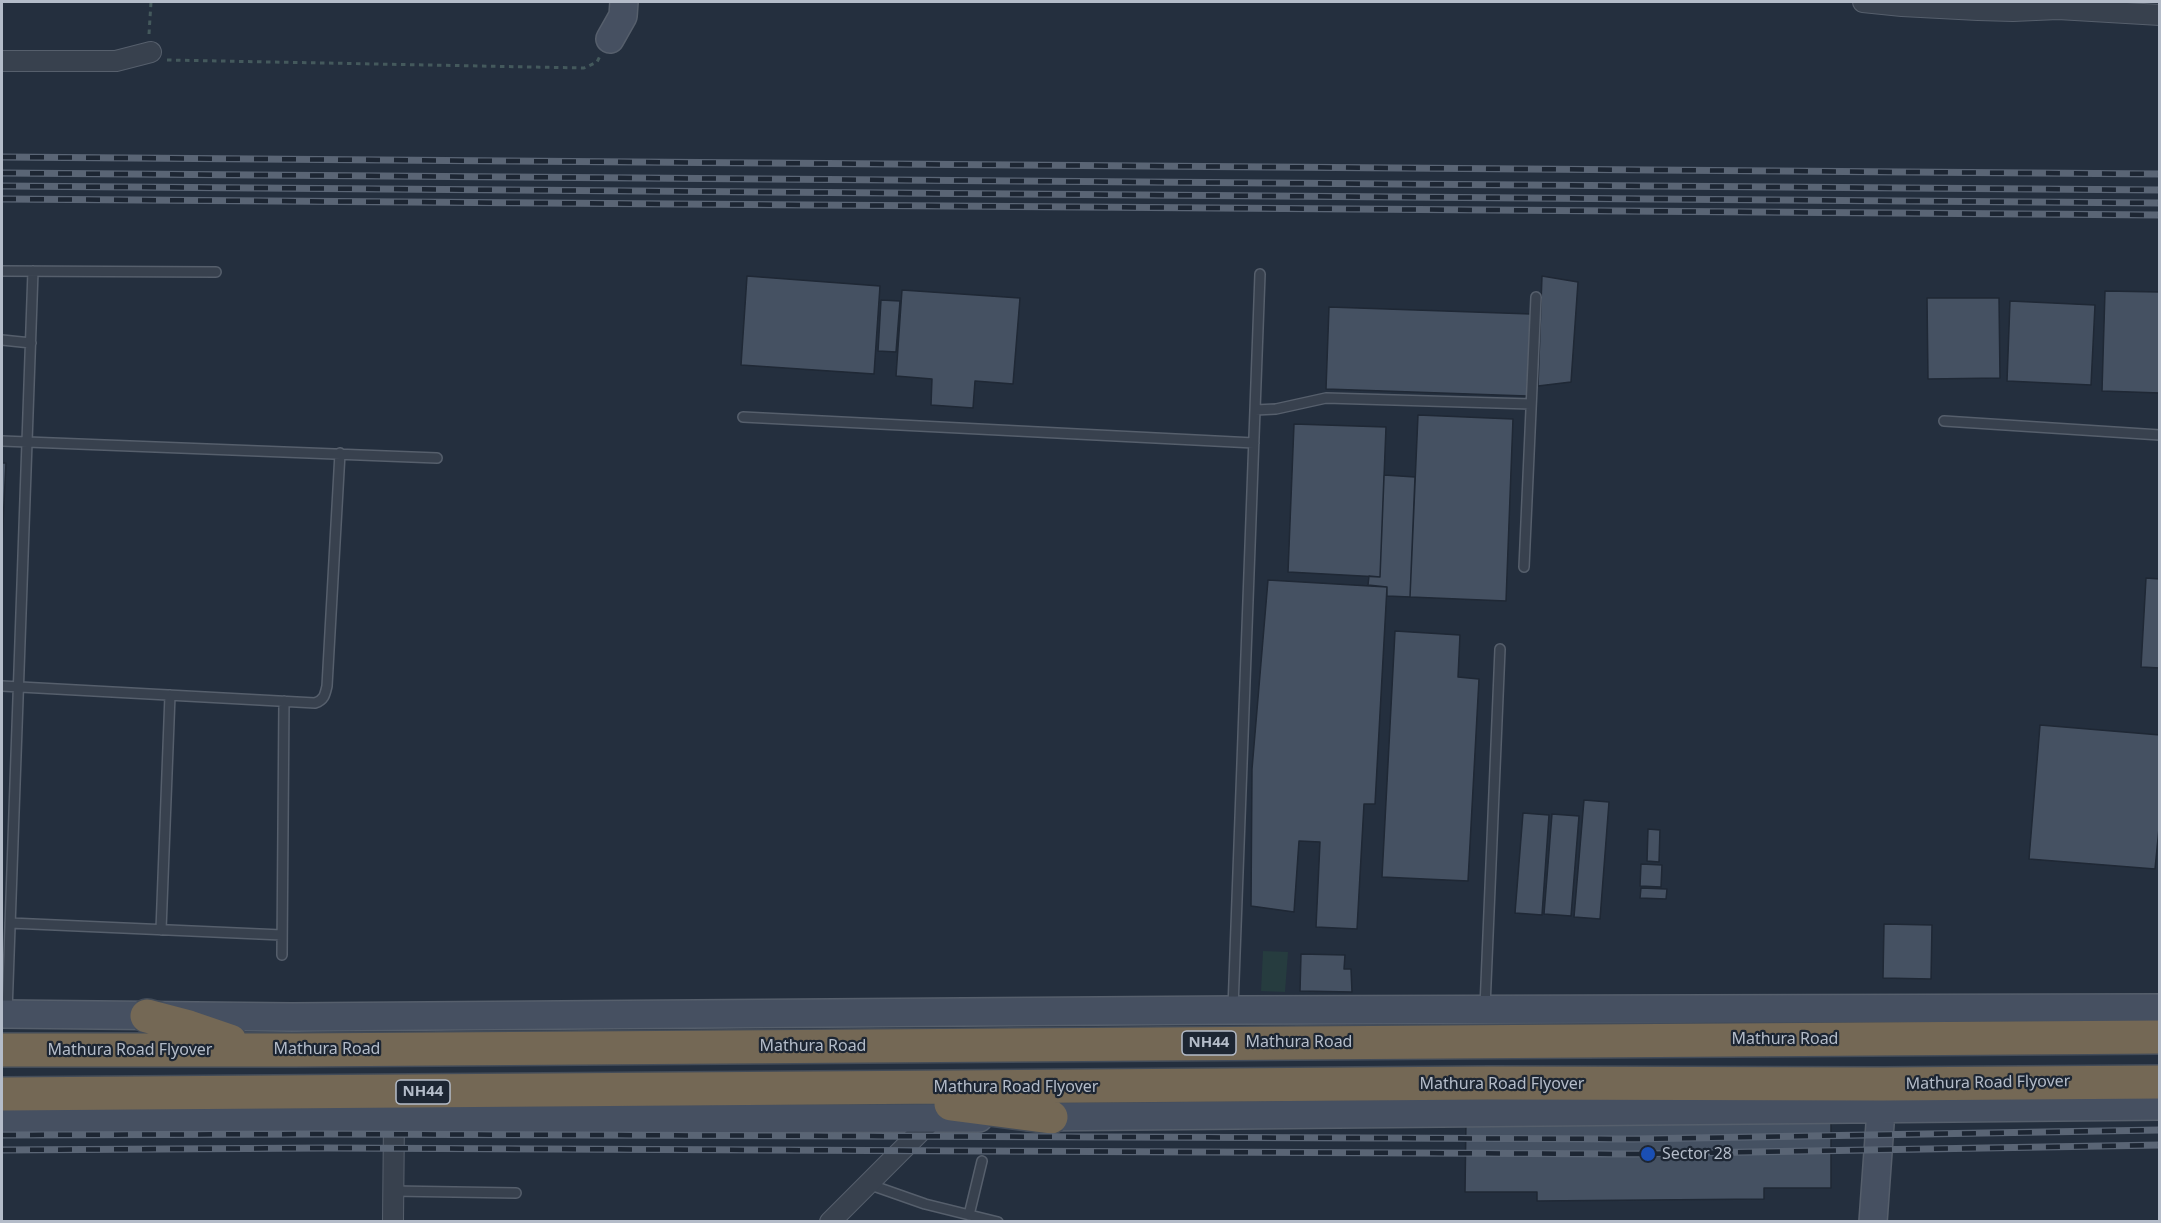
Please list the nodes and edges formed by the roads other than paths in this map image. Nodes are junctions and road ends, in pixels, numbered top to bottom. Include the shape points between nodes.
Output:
1 (605, 2) edge
2 (624, 2) edge
3 (1863, 2) edge
4 (2160, 15) edge
5 (151, 52) road end
6 (2, 61) edge
7 (2, 271) edge
8 (33, 271) junction
9 (216, 272) dead end
10 (1260, 274) dead end
11 (1536, 297) dead end
12 (2, 340) edge
13 (30, 343) junction
14 (1531, 404) junction
15 (1255, 410) junction
16 (743, 417) dead end
17 (1944, 421) dead end
18 (2160, 435) edge
19 (2, 441) edge
20 (27, 443) junction
21 (1254, 443) junction
22 (340, 453) junction
23 (437, 458) dead end
24 (1524, 567) dead end
25 (1500, 649) dead end
26 (2, 686) edge
27 (18, 688) junction
28 (170, 695) junction
29 (284, 701) junction
30 (10, 923) junction
31 (161, 930) junction
32 (282, 935) junction
33 (282, 955) dead end
34 (2160, 1008) edge
35 (1233, 1010) junction
36 (1485, 1010) junction
37 (4, 1014) edge
38 (147, 1016) junction
39 (2160, 1037) edge
40 (258, 1049) junction
41 (2, 1050) edge
42 (2160, 1082) edge
43 (845, 1088) junction
44 (2, 1094) edge
45 (2160, 1106) edge
46 (1881, 1110) junction
47 (1051, 1117) junction
48 (934, 1118) junction
49 (394, 1119) junction
50 (2, 1120) edge
51 (981, 1161) dead end
52 (868, 1184) junction
53 (393, 1191) junction
54 (516, 1194) dead end
55 (969, 1215) junction
56 (393, 1221) edge
57 (830, 1221) edge
58 (998, 1221) edge
59 (1873, 1221) edge

1 - 2 main road via 610,39 623,16
3 - 4 street
5 - 6 street via 116,61
7 - 8 lane
8 - 9 lane
8 - 13 lane
10 - 15 lane
11 - 14 lane
12 - 13 lane
13 - 20 lane
14 - 15 lane via 1326,398
14 - 24 lane
15 - 21 lane
16 - 21 lane
17 - 18 lane
19 - 20 lane
20 - 22 lane
20 - 27 lane
21 - 35 lane
22 - 23 lane
22 - 29 lane via 327,686 324,697 315,703
25 - 36 lane
26 - 27 lane
27 - 28 lane
27 - 30 lane
28 - 29 lane
28 - 31 lane
29 - 32 lane
30 - 31 lane
30 - 37 lane
31 - 32 lane
32 - 33 lane
34 - 36 main road
35 - 36 main road
35 - 38 main road
37 - 38 main road
38 - 40 highway
39 - 40 highway, Mathura Road / NH44
40 - 41 highway, Mathura Road Flyover / NH44
42 - 43 highway, Mathura Road Flyover / NH44
43 - 44 highway, NH44
43 - 47 highway
45 - 46 main road
46 - 47 main road
46 - 59 main road
47 - 48 main road
48 - 49 main road
48 - 52 street
49 - 50 main road
49 - 53 street
51 - 55 lane
52 - 55 lane
52 - 57 street
53 - 54 lane
53 - 56 street
55 - 58 lane

